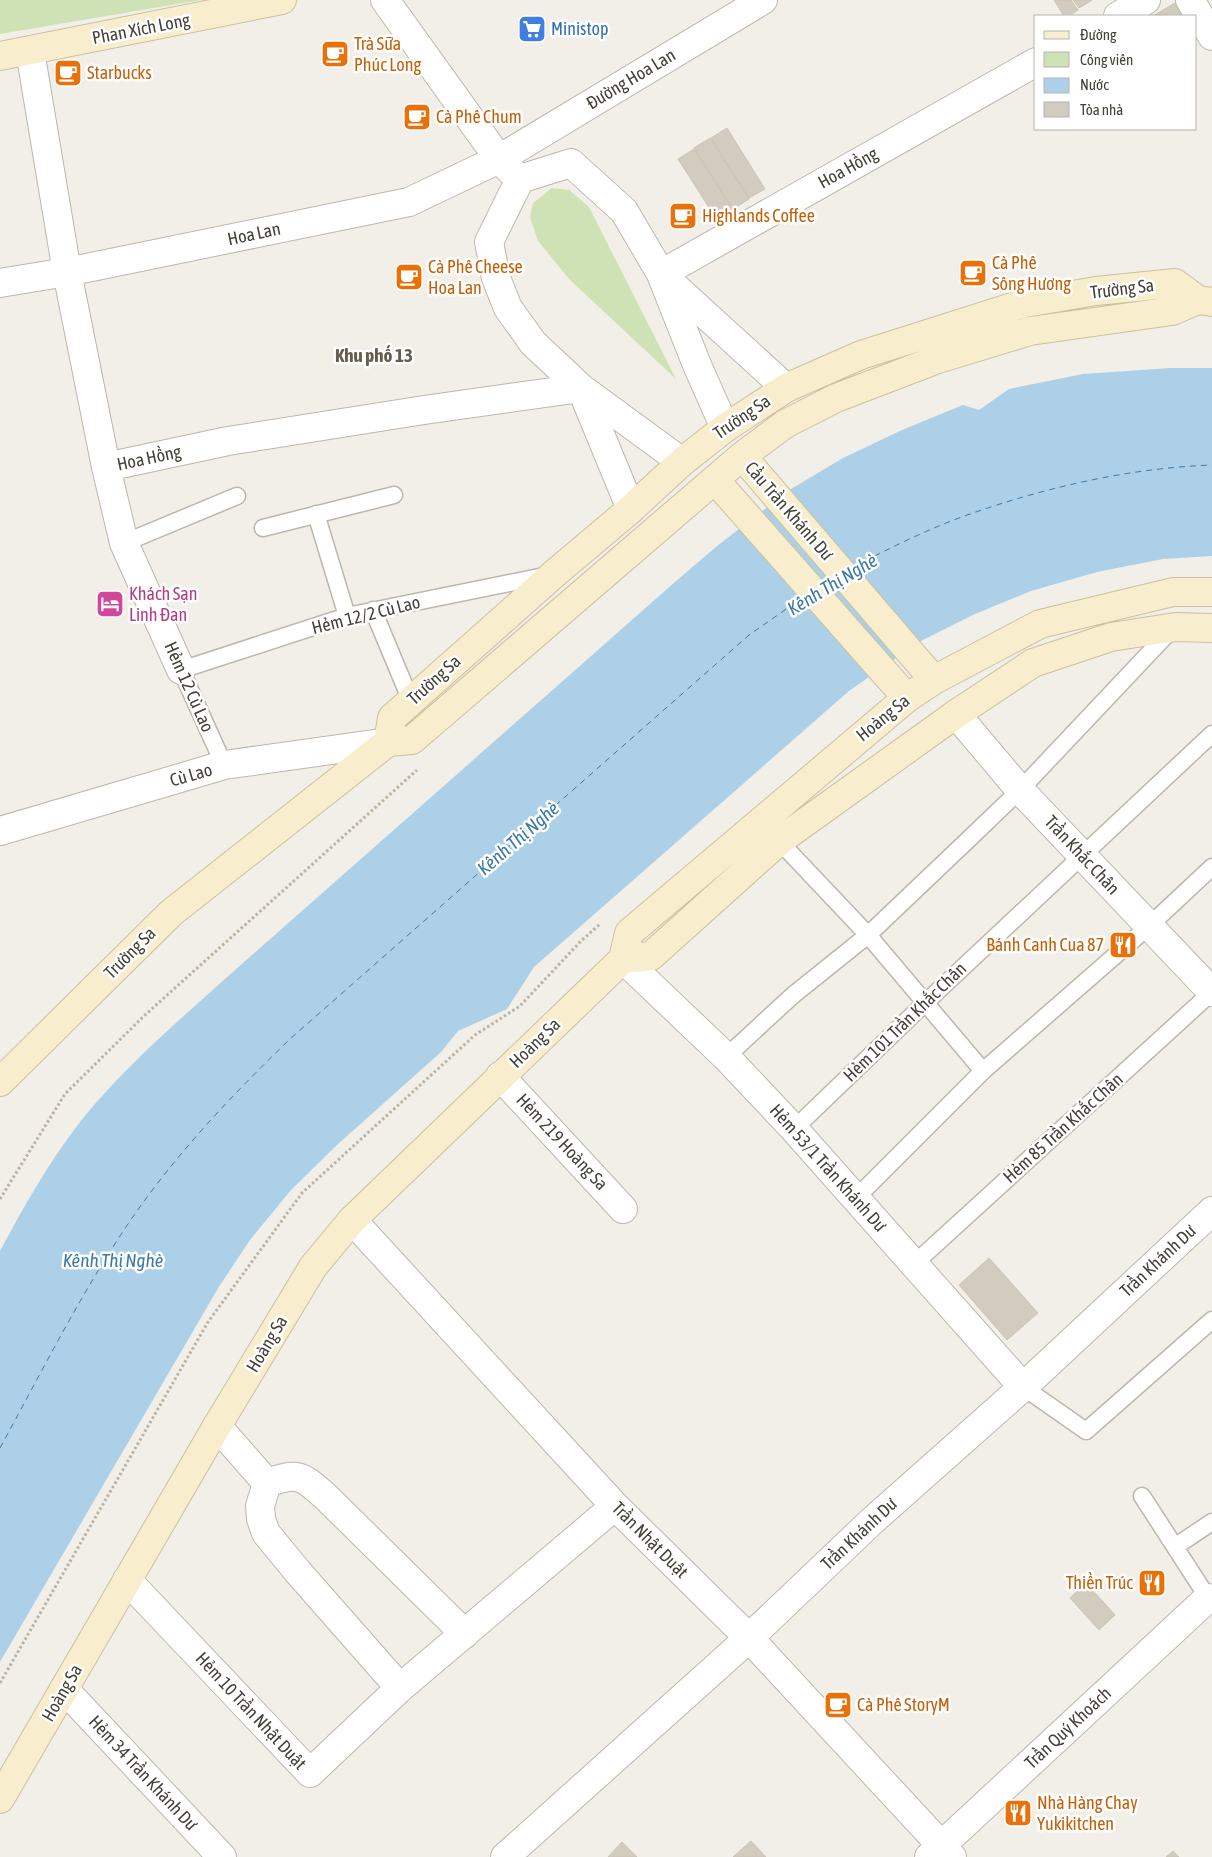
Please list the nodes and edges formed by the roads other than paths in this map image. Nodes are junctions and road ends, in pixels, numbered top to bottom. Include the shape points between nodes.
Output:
1 (282, 0) edge
2 (385, 0) edge
3 (763, 0) edge
4 (1146, 0) edge
5 (1190, 0) edge
6 (1120, 15) edge
7 (1212, 36) edge
8 (30, 51) junction
9 (0, 56) edge
10 (1034, 63) edge
11 (499, 159) junction
12 (520, 179) junction
13 (67, 272) junction
14 (661, 274) junction
15 (0, 283) edge
16 (1205, 301) edge
17 (581, 388) junction
18 (786, 388) junction
19 (725, 428) junction
20 (742, 456) junction
21 (682, 462) junction
22 (106, 467) junction
23 (715, 480) junction
24 (394, 495) dead end
25 (237, 496) dead end
26 (630, 509) junction
27 (316, 514) junction
28 (263, 528) dead end
29 (124, 543) junction
30 (554, 574) junction
31 (1212, 592) edge
32 (373, 610) junction
33 (346, 616) junction
34 (1175, 626) junction
35 (1212, 628) edge
36 (181, 670) junction
37 (934, 680) junction
38 (906, 698) junction
39 (411, 701) junction
40 (956, 714) junction
41 (1212, 734) edge
42 (388, 742) junction
43 (224, 765) junction
44 (1020, 790) junction
45 (0, 831) edge
46 (779, 840) junction
47 (1082, 854) junction
48 (1212, 867) edge
49 (1149, 926) junction
50 (868, 936) junction
51 (623, 958) junction
52 (1212, 992) edge
53 (926, 1002) junction
54 (726, 1056) junction
55 (983, 1071) junction
56 (500, 1076) junction
57 (0, 1082) edge
58 (794, 1129) junction
59 (856, 1198) junction
60 (623, 1209) dead end
61 (1212, 1211) edge
62 (352, 1220) junction
63 (914, 1264) junction
64 (1212, 1320) edge
65 (1023, 1386) junction
66 (217, 1426) junction
67 (267, 1482) junction
68 (1142, 1496) dead end
69 (615, 1506) junction
70 (1212, 1522) edge
71 (1176, 1546) junction
72 (128, 1580) junction
73 (1210, 1599) edge
74 (465, 1634) junction
75 (749, 1638) junction
76 (400, 1688) junction
77 (64, 1689) junction
78 (0, 1799) edge
79 (941, 1853) edge
80 (222, 1857) edge
81 (505, 1857) edge

1 - 8 street, Phan Xích Long
2 - 11 street
3 - 11 street, Đường Hoa Lan
4 - 6 street
5 - 7 street
8 - 9 street, Phan Xích Long
8 - 13 street, Hoa Hồng
10 - 14 street, Hoa Hồng
11 - 12 street
11 - 13 street, Hoa Lan via 409,202
12 - 14 street via 571,163 624,211
12 - 17 street via 489,242 496,278 508,308 534,343
13 - 15 street, Hoa Lan
13 - 22 street, Hoa Hồng
14 - 18 street
14 - 19 street
16 - 18 street, Trường Sa via 1175,283 1024,303 861,356
16 - 20 street, Trường Sa via 1172,311 1030,331 938,359 836,398 785,424
17 - 21 street
17 - 22 street, Hoa Hồng via 228,441
17 - 26 street
18 - 19 street, Trường Sa
19 - 21 street, Trường Sa
20 - 23 street, Trường Sa
20 - 37 street, Cầu Trần Khánh Dư
21 - 26 street, Trường Sa
22 - 29 street, Hẻm 12 Cù Lao
23 - 38 street, Cầu Trần Khánh Dư
23 - 42 street, Trường Sa via 412,740
24 - 27 lane
25 - 29 lane
26 - 30 street, Trường Sa
27 - 28 lane
27 - 33 lane
29 - 36 street, Hẻm 12 Cù Lao
30 - 32 lane, Hẻm 12/2 Cù Lao
30 - 39 street, Trường Sa
31 - 37 street, Hoàng Sa via 1172,592 1040,624
32 - 33 lane, Hẻm 12/2 Cù Lao
32 - 39 lane
33 - 36 lane, Hẻm 12/2 Cù Lao
34 - 35 street
34 - 40 street via 1111,637 1033,663
34 - 44 lane
36 - 43 lane, Hẻm 12 Cù Lao
37 - 38 street, Hoàng Sa
38 - 51 street, Hoàng Sa via 629,933
39 - 42 street, Trường Sa via 392,718
40 - 44 street, Trần Khắc Chân
40 - 46 street
41 - 47 lane, Hẻm 101 Trần Khắc Chân
42 - 43 street, Cù Lao
42 - 57 street, Trường Sa via 171,913
43 - 45 street, Cù Lao
44 - 47 street, Trần Khắc Chân
44 - 50 lane
46 - 50 lane
46 - 51 street via 651,956
47 - 49 street, Trần Khắc Chân
47 - 53 lane, Hẻm 101 Trần Khắc Chân
48 - 49 lane
49 - 52 street, Trần Khắc Chân
49 - 55 lane
50 - 53 lane
50 - 54 lane via 792,996
51 - 54 street, Hẻm 53/1 Trần Khánh Dư
51 - 56 street, Hoàng Sa
52 - 63 lane, Hẻm 85 Trần Khắc Chân
53 - 55 lane
53 - 58 lane, Hẻm 101 Trần Khắc Chân
54 - 58 street, Hẻm 53/1 Trần Khánh Dư
55 - 59 lane
56 - 60 street, Hẻm 219 Hoàng Sa
56 - 62 street, Hoàng Sa
58 - 59 street, Hẻm 53/1 Trần Khánh Dư
59 - 63 street, Hẻm 53/1 Trần Khánh Dư
61 - 65 street, Trần Khánh Dư
62 - 66 street, Hoàng Sa via 313,1267
62 - 69 street, Trần Nhật Duật
63 - 65 street, Hẻm 53/1 Trần Khánh Dư
64 - 65 lane via 1086,1431
65 - 75 street, Trần Khánh Dư via 872,1521
66 - 67 street
66 - 72 street, Hoàng Sa
67 - 74 street via 285,1476 305,1478
67 - 76 street via 260,1506 266,1532
68 - 71 lane
69 - 74 street, Hẻm 10 Trần Nhật Duật
69 - 75 street, Trần Nhật Duật
70 - 71 lane
71 - 73 lane
72 - 76 street, Hẻm 10 Trần Nhật Duật via 310,1773
72 - 77 street, Hoàng Sa
73 - 79 street, Trần Quý Khoách
74 - 76 street, Hẻm 10 Trần Nhật Duật
75 - 79 street, Trần Nhật Duật
75 - 81 street, Trần Khánh Dư
77 - 78 street, Hoàng Sa
77 - 80 street, Hẻm 34 Trần Khánh Dư

